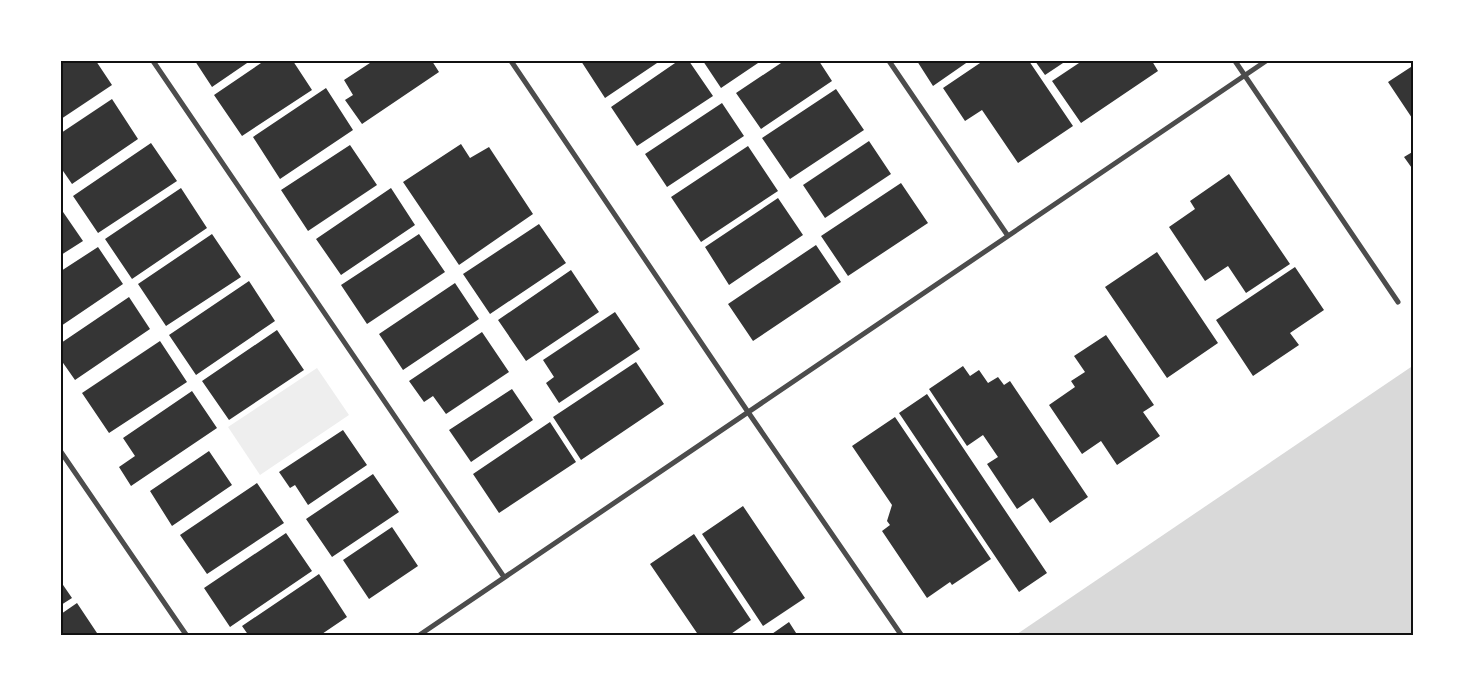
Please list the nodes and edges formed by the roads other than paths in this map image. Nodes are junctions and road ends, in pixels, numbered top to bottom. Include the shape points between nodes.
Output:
1 (153, 61) edge
2 (510, 61) edge
3 (889, 61) edge
4 (1235, 61) edge
5 (1266, 61) edge
6 (1245, 76) junction
7 (1008, 236) junction
8 (1398, 302) dead end
9 (748, 412) junction
10 (61, 452) edge
11 (504, 577) junction
12 (187, 636) edge
13 (418, 636) edge
14 (902, 636) edge

1 - 11 street
2 - 9 street
3 - 7 street
4 - 6 street
5 - 6 street
6 - 7 street
6 - 8 street
7 - 9 street
9 - 11 street
9 - 14 street
10 - 12 street
11 - 13 street

